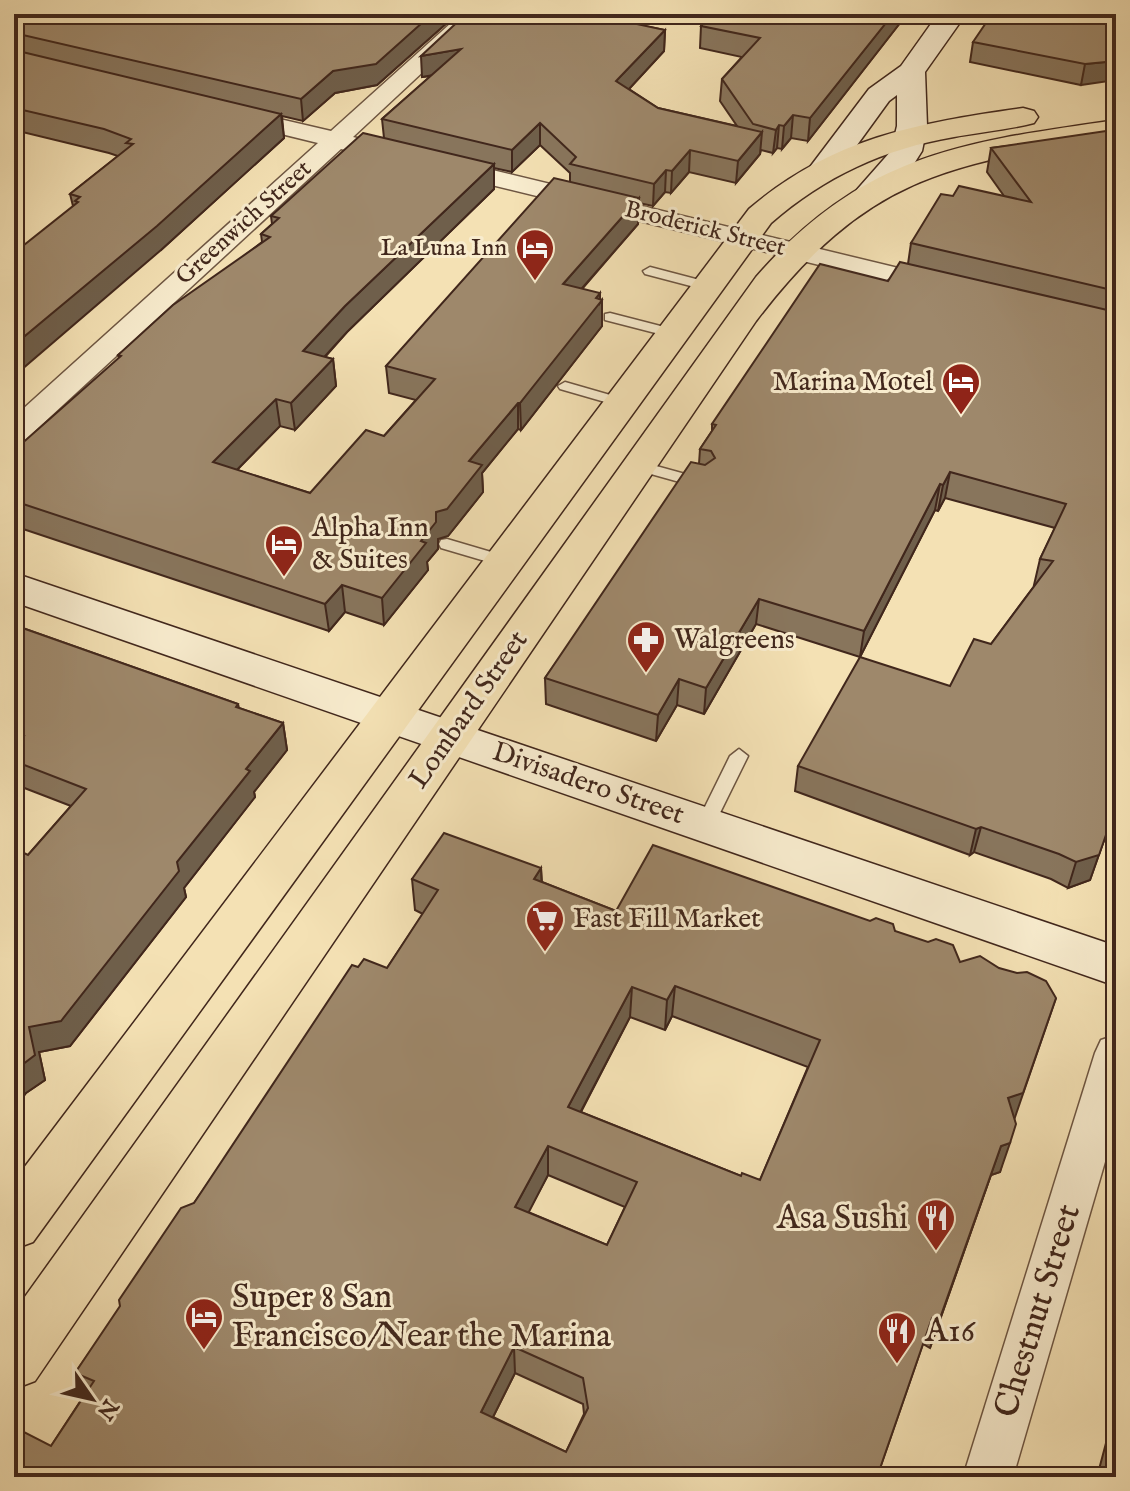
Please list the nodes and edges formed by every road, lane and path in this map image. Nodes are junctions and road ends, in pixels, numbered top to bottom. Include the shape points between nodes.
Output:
1 (474, 14) edge
2 (952, 14) edge
3 (911, 72) junction
4 (1116, 104) edge
5 (211, 110) edge
6 (1116, 129) edge
7 (913, 135) junction
8 (336, 140) junction
9 (825, 167) junction
10 (870, 193) junction
11 (740, 238) junction
12 (798, 252) junction
13 (650, 271) dead end
14 (706, 286) junction
15 (963, 292) edge
16 (610, 317) dead end
17 (671, 333) junction
18 (565, 386) dead end
19 (619, 402) junction
20 (14, 433) edge
21 (638, 466) junction
22 (702, 483) edge
23 (447, 544) dead end
24 (502, 561) junction
25 (14, 587) edge
26 (388, 716) junction
27 (450, 737) junction
28 (739, 756) dead end
29 (705, 825) junction
30 (1116, 966) edge
31 (1116, 1053) edge
32 (14, 1224) edge
33 (14, 1361) edge
34 (988, 1477) edge

1 - 8 street, Greenwich Street
2 - 3 street
3 - 7 street
3 - 9 street via 879,95
4 - 7 highway
5 - 8 street, Broderick Street
6 - 10 highway via 993,149
7 - 9 highway
7 - 10 street, Lombard Street via 904,159
8 - 11 street, Broderick Street
8 - 20 street, Greenwich Street
9 - 11 highway via 786,192
10 - 12 highway, Lombard Street
11 - 12 street, Broderick Street
11 - 14 highway
12 - 15 street, Broderick Street
12 - 21 highway, Lombard Street via 743,315
13 - 14 lane
14 - 17 highway
16 - 17 lane
17 - 19 highway
18 - 19 lane
19 - 24 highway
21 - 22 lane
21 - 27 highway, Lombard Street
23 - 24 lane
24 - 26 highway
25 - 26 street, Divisadero Street
26 - 27 street, Divisadero Street
26 - 32 highway
27 - 29 street, Divisadero Street
27 - 33 highway, Lombard Street
28 - 29 lane
29 - 30 street, Divisadero Street
31 - 34 street, Chestnut Street

